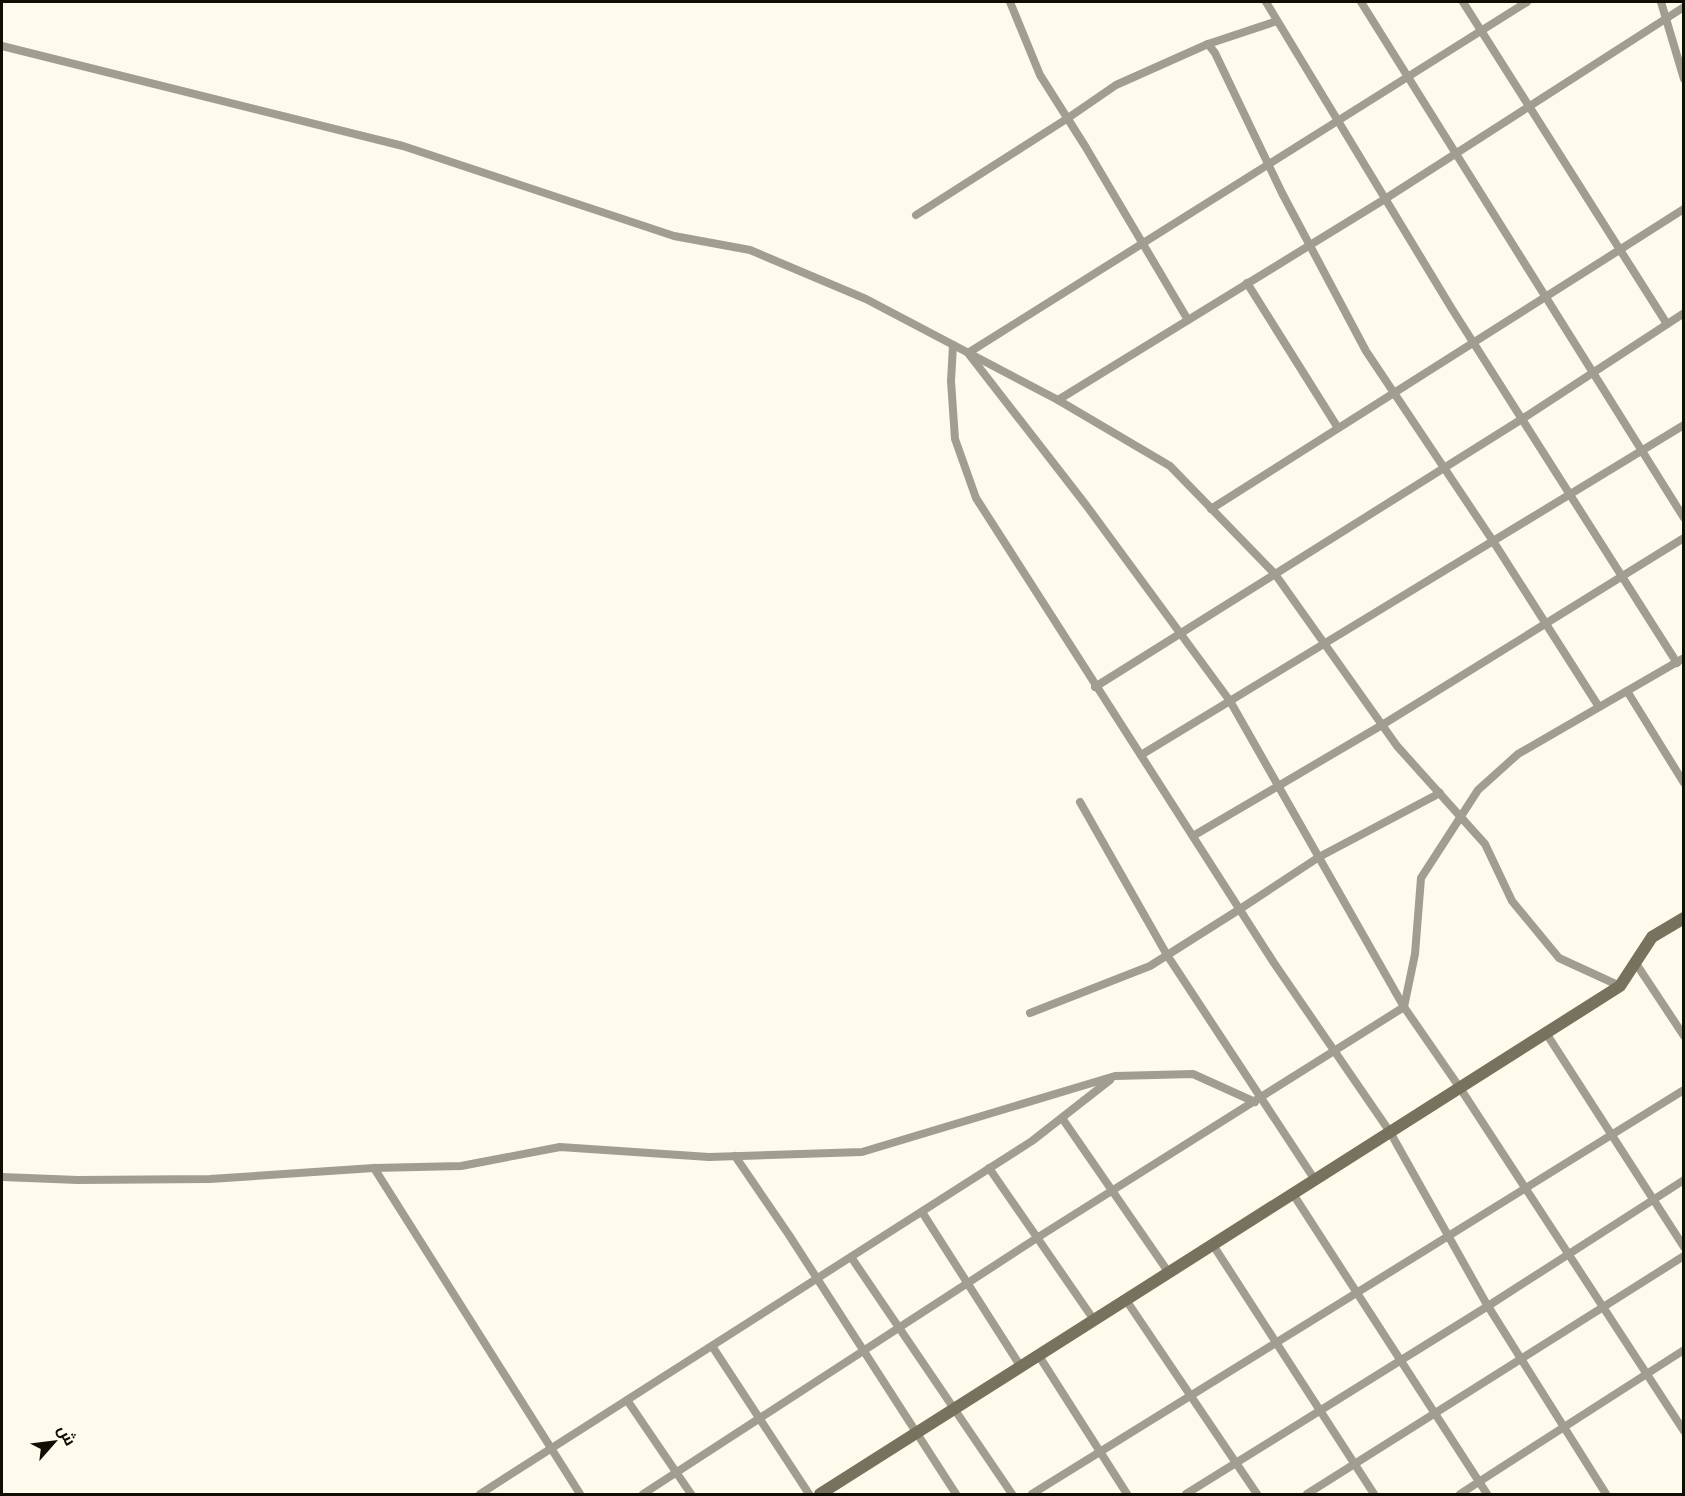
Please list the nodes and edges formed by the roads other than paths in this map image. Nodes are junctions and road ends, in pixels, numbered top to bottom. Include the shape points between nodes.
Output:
1 (1010, 2) edge
2 (1266, 2) edge
3 (1361, 2) edge
4 (1463, 2) edge
5 (1527, 2) edge
6 (1661, 2) edge
7 (1683, 7) edge
8 (1666, 18) junction
9 (1277, 21) junction
10 (1481, 30) junction
11 (1208, 44) junction
12 (2, 46) edge
13 (1408, 76) junction
14 (1683, 79) edge
15 (1529, 106) junction
16 (1068, 118) junction
17 (1337, 120) junction
18 (1456, 153) junction
19 (1268, 164) junction
20 (1385, 199) junction
21 (1683, 209) edge
22 (916, 216) dead end
23 (1143, 243) junction
24 (1309, 245) junction
25 (1620, 250) junction
26 (1247, 283) junction
27 (1545, 297) junction
28 (1683, 313) edge
29 (1188, 320) junction
30 (1667, 324) junction
31 (1473, 343) junction
32 (953, 345) junction
33 (968, 353) junction
34 (1593, 373) junction
35 (1394, 393) junction
36 (1058, 400) junction
37 (1522, 419) junction
38 (1683, 425) edge
39 (1338, 428) junction
40 (1642, 451) junction
41 (1445, 467) junction
42 (1569, 494) junction
43 (1211, 509) junction
44 (1683, 518) edge
45 (1683, 538) edge
46 (1493, 541) junction
47 (1275, 574) junction
48 (1621, 576) junction
49 (1546, 623) junction
50 (1180, 633) junction
51 (1324, 644) junction
52 (1680, 660) edge
53 (1095, 687) junction
54 (1627, 691) junction
55 (1230, 701) junction
56 (1599, 707) junction
57 (1382, 725) junction
58 (1141, 755) junction
59 (1683, 783) edge
60 (1278, 786) junction
61 (1440, 793) junction
62 (1080, 802) dead end
63 (1461, 816) junction
64 (1193, 836) junction
65 (1319, 857) junction
66 (1240, 909) junction
67 (1683, 918) edge
68 (1167, 955) junction
69 (1635, 962) junction
70 (1620, 986) junction
71 (1404, 1007) junction
72 (1030, 1013) dead end
73 (1546, 1033) junction
74 (1683, 1036) edge
75 (1335, 1052) junction
76 (1115, 1076) junction
77 (1460, 1088) junction
78 (1683, 1089) edge
79 (1258, 1100) junction
80 (1062, 1118) junction
81 (1390, 1132) junction
82 (1611, 1134) junction
83 (735, 1156) junction
84 (374, 1168) junction
85 (989, 1168) junction
86 (2, 1177) edge
87 (1683, 1179) edge
88 (1315, 1180) junction
89 (1525, 1188) junction
90 (1113, 1191) junction
91 (1293, 1194) junction
92 (1653, 1199) junction
93 (922, 1212) junction
94 (1448, 1236) junction
95 (1037, 1238) junction
96 (1213, 1245) junction
97 (1683, 1247) edge
98 (1568, 1254) junction
99 (1683, 1256) edge
100 (851, 1257) junction
101 (1169, 1273) junction
102 (818, 1279) junction
103 (967, 1283) junction
104 (1357, 1293) junction
105 (1126, 1300) junction
106 (1488, 1306) junction
107 (1603, 1307) junction
108 (1094, 1320) junction
109 (899, 1328) junction
110 (1276, 1343) junction
111 (712, 1346) junction
112 (1683, 1350) edge
113 (863, 1351) junction
114 (1039, 1356) junction
115 (1400, 1360) junction
116 (1522, 1360) junction
117 (1021, 1367) junction
118 (1646, 1374) junction
119 (1190, 1396) junction
120 (627, 1400) junction
121 (954, 1409) junction
122 (1320, 1411) junction
123 (1435, 1414) junction
124 (760, 1418) junction
125 (1564, 1427) junction
126 (1683, 1431) edge
127 (917, 1433) junction
128 (551, 1449) junction
129 (1100, 1452) junction
130 (1236, 1463) junction
131 (1355, 1464) junction
132 (676, 1473) junction
133 (1479, 1482) junction
134 (480, 1494) edge
135 (580, 1494) edge
136 (643, 1494) edge
137 (691, 1494) edge
138 (809, 1494) edge
139 (820, 1494) edge
140 (956, 1494) edge
141 (1012, 1494) edge
142 (1032, 1494) edge
143 (1127, 1494) edge
144 (1186, 1494) edge
145 (1257, 1494) edge
146 (1307, 1494) edge
147 (1374, 1494) edge
148 (1460, 1494) edge
149 (1487, 1494) edge
150 (1606, 1494) edge

1 - 16 street via 1040,75
2 - 9 street
3 - 13 street
4 - 10 street
5 - 10 street
6 - 8 street
7 - 8 street
8 - 14 street
8 - 15 street
9 - 11 street
9 - 17 street
10 - 13 street
10 - 15 street
11 - 16 street via 1116,85
11 - 19 street
12 - 32 street via 403,146 674,236 750,250 866,300
13 - 17 street
13 - 18 street
15 - 18 street
15 - 25 street
16 - 22 street
16 - 23 street
17 - 19 street
17 - 20 street
18 - 20 street
18 - 27 street
19 - 23 street
19 - 24 street
20 - 24 street
20 - 31 street
21 - 25 street
23 - 29 street
23 - 33 street
24 - 26 street
24 - 35 street via 1366,351
25 - 27 street
25 - 30 street
26 - 29 street
26 - 39 street
27 - 31 street
27 - 34 street
28 - 30 street
29 - 36 street
30 - 34 street
31 - 35 street
31 - 37 street
32 - 33 street
32 - 53 street via 951,381 956,439 976,498
33 - 36 street
33 - 50 street
34 - 37 street
34 - 40 street
35 - 39 street
35 - 41 street
36 - 43 street via 1170,466
37 - 41 street
37 - 42 street
38 - 40 street
39 - 43 street
40 - 42 street
40 - 44 street
41 - 46 street
41 - 47 street
42 - 46 street
42 - 48 street
43 - 47 street
45 - 48 street
46 - 49 street
46 - 51 street
47 - 50 street
47 - 51 street
48 - 49 street
48 - 52 street
49 - 56 street
49 - 57 street
50 - 53 street
50 - 55 street
51 - 55 street
51 - 57 street
52 - 54 street
53 - 58 street
54 - 56 street
54 - 59 street
55 - 58 street
55 - 60 street
56 - 63 street via 1518,754 1478,790
57 - 60 street
57 - 61 street
58 - 64 street
60 - 64 street
60 - 65 street
61 - 63 street
61 - 65 street
62 - 68 street
63 - 70 street via 1485,844 1512,901 1559,958
63 - 71 street via 1421,878 1415,954
64 - 66 street
65 - 66 street
65 - 71 street
66 - 68 street
66 - 75 street
67 - 69 street via 1652,937
68 - 72 street via 1150,966
68 - 79 street
69 - 70 street
69 - 74 street
70 - 73 street
71 - 75 street
71 - 77 street
73 - 77 street
73 - 82 street
75 - 79 street
75 - 81 street
76 - 79 street via 1193,1074
76 - 80 street
76 - 83 street via 862,1152
77 - 81 street
77 - 89 street
78 - 82 street
79 - 88 street
79 - 90 street
80 - 85 street
80 - 90 street
81 - 88 street
81 - 94 street
82 - 89 street
82 - 92 street
83 - 84 street via 560,1148 461,1166
83 - 102 street
84 - 86 street via 210,1179
84 - 128 street
85 - 93 street
85 - 95 street
87 - 92 street
88 - 91 street
89 - 94 street
89 - 98 street
90 - 95 street
90 - 101 street
91 - 96 street
91 - 104 street
92 - 97 street
92 - 98 street
93 - 100 street
93 - 103 street
94 - 104 street
94 - 106 street
95 - 103 street
95 - 108 street
96 - 101 street
96 - 110 street
98 - 106 street
98 - 107 street
99 - 107 street
100 - 102 street
100 - 109 street
101 - 105 street
102 - 111 street
102 - 113 street
103 - 109 street
103 - 117 street
104 - 110 street
104 - 115 street
105 - 108 street
105 - 119 street
106 - 115 street
106 - 116 street
107 - 116 street
107 - 118 street
108 - 114 street
109 - 113 street
109 - 121 street
110 - 119 street
110 - 122 street
111 - 120 street
111 - 124 street
112 - 118 street
113 - 124 street
113 - 127 street
114 - 117 street
114 - 129 street
115 - 122 street
115 - 123 street
116 - 123 street
116 - 125 street
117 - 121 street
118 - 125 street
118 - 126 street
119 - 129 street
119 - 130 street
120 - 128 street
120 - 132 street
121 - 127 street
121 - 141 street
122 - 130 street
122 - 131 street
123 - 131 street
123 - 133 street
124 - 132 street
124 - 138 street
125 - 133 street
125 - 150 street
127 - 139 street
127 - 140 street
128 - 134 street
128 - 135 street
129 - 142 street
129 - 143 street
130 - 144 street
130 - 145 street
131 - 146 street
131 - 147 street
132 - 136 street
132 - 137 street
133 - 148 street
133 - 149 street

